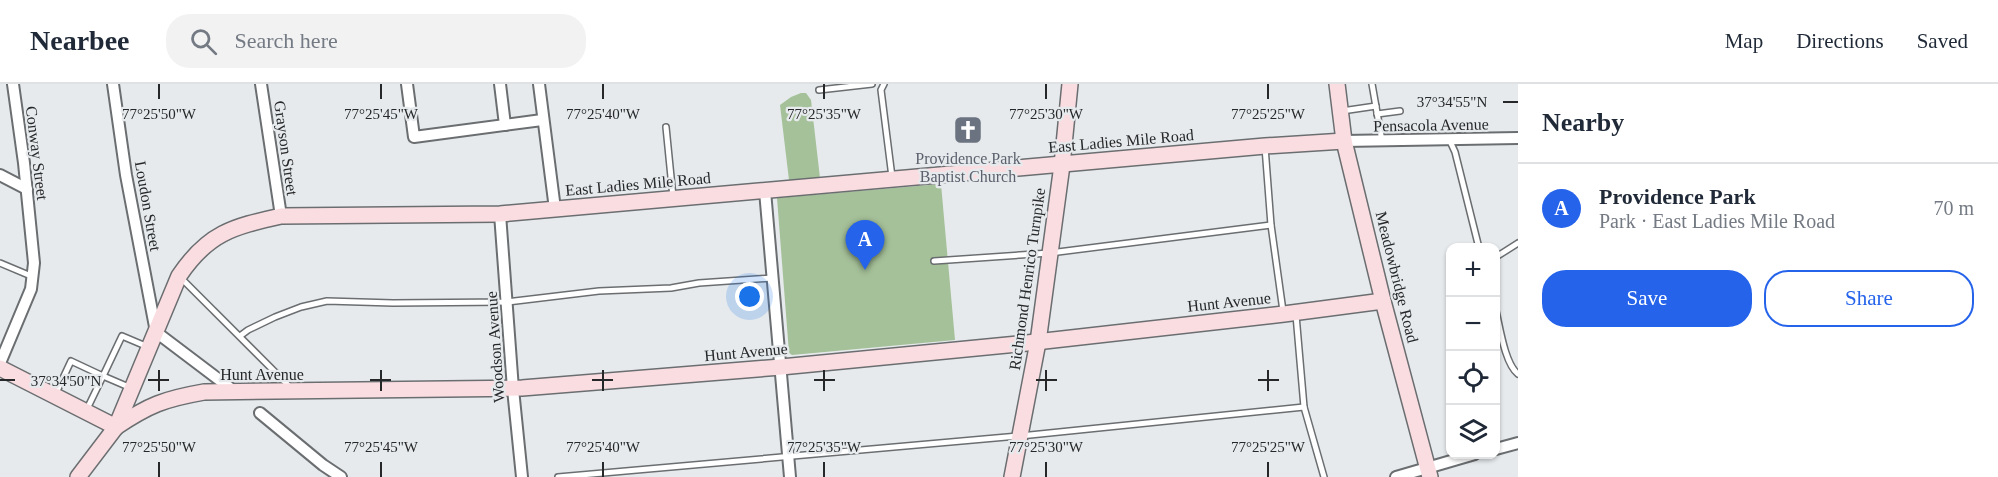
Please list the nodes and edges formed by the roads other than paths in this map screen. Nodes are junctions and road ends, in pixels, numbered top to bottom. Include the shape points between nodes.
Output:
1 (12, 84) edge
2 (113, 84) edge
3 (261, 84) edge
4 (407, 84) edge
5 (500, 84) edge
6 (539, 84) edge
7 (872, 84) edge
8 (884, 84) edge
9 (1070, 84) edge
10 (1337, 84) edge
11 (1372, 84) edge
12 (819, 90) dead end
13 (1376, 106) junction
14 (1341, 111) junction
15 (1400, 111) dead end
16 (1377, 114) junction
17 (542, 120) junction
18 (505, 125) junction
19 (666, 127) dead end
20 (1518, 138) edge
21 (1449, 139) junction
22 (1344, 141) junction
23 (1382, 141) junction
24 (1265, 146) junction
25 (1062, 165) junction
26 (0, 175) edge
27 (892, 180) junction
28 (27, 189) junction
29 (765, 191) junction
30 (673, 199) junction
31 (555, 209) junction
32 (500, 214) junction
33 (281, 216) junction
34 (1270, 225) junction
35 (1478, 243) edge
36 (1518, 243) edge
37 (1050, 253) junction
38 (1500, 254) edge
39 (934, 261) dead end
40 (0, 262) edge
41 (178, 276) junction
42 (33, 277) junction
43 (772, 278) junction
44 (1383, 301) junction
45 (507, 302) junction
46 (1290, 314) junction
47 (1500, 327) edge
48 (156, 332) junction
49 (240, 336) junction
50 (1038, 342) junction
51 (149, 348) junction
52 (0, 363) edge
53 (781, 367) junction
54 (0, 368) edge
55 (1518, 374) edge
56 (103, 376) junction
57 (132, 388) junction
58 (513, 389) junction
59 (234, 391) junction
60 (294, 392) junction
61 (54, 396) junction
62 (1304, 407) junction
63 (85, 411) junction
64 (260, 413) dead end
65 (116, 427) junction
66 (1019, 436) junction
67 (1518, 443) edge
68 (1500, 448) edge
69 (788, 458) junction
70 (1462, 459) edge
71 (1429, 472) edge
72 (78, 477) edge
73 (341, 477) edge
74 (522, 477) edge
75 (558, 477) edge
76 (790, 477) edge
77 (1012, 477) edge
78 (1324, 477) edge
79 (1396, 477) edge

1 - 28 street, Conway Street
2 - 48 street, Loudon Street
3 - 33 street, Grayson Street
4 - 18 street via 414,137
5 - 18 street
6 - 17 street
7 - 12 lane
8 - 27 lane via 881,90
9 - 25 street, Richmond Henrico Turnpike
10 - 14 street, Meadowbridge Road
11 - 13 lane
13 - 14 lane
13 - 16 lane
14 - 22 street, Meadowbridge Road
15 - 16 lane
16 - 23 lane
17 - 18 street
17 - 31 street
19 - 30 lane
20 - 21 street, Pensacola Avenue
21 - 23 street, Pensacola Avenue
21 - 35 lane
22 - 23 street, Pensacola Avenue
22 - 24 street, East Ladies Mile Road
22 - 44 street, Meadowbridge Road
24 - 25 street, East Ladies Mile Road
24 - 34 lane
25 - 27 street, East Ladies Mile Road
25 - 37 street, Richmond Henrico Turnpike
26 - 28 street
27 - 29 street, East Ladies Mile Road
28 - 42 street, Conway Street
29 - 30 street, East Ladies Mile Road
29 - 43 street
30 - 31 street, East Ladies Mile Road
31 - 32 street, East Ladies Mile Road
32 - 33 street, East Ladies Mile Road
32 - 45 street, Woodson Avenue
33 - 41 street, East Ladies Mile Road via 228,230 208,242
34 - 37 lane
34 - 46 lane
36 - 38 lane
37 - 39 lane
37 - 50 street, Richmond Henrico Turnpike
40 - 42 lane
41 - 48 street, East Ladies Mile Road
41 - 49 lane
42 - 52 street, Conway Street
43 - 45 lane
43 - 53 street
44 - 46 street, Hunt Avenue
44 - 71 street, Meadowbridge Road
45 - 49 lane via 327,301 275,317
45 - 58 street, Woodson Avenue
46 - 50 street, Hunt Avenue
46 - 62 lane
47 - 55 lane via 1507,356
48 - 51 street, East Ladies Mile Road
48 - 59 street
49 - 60 lane
50 - 53 street, Hunt Avenue
50 - 66 street, Richmond Henrico Turnpike
51 - 56 lane via 122,336
51 - 57 street, East Ladies Mile Road
53 - 58 street, Hunt Avenue
53 - 69 street
54 - 61 street
56 - 57 lane
56 - 61 lane via 71,361
56 - 63 lane
57 - 65 street, East Ladies Mile Road
58 - 60 street, Hunt Avenue
58 - 74 street, Woodson Avenue
59 - 60 street, Hunt Avenue
59 - 65 street, Hunt Avenue via 168,398
61 - 63 street
62 - 66 lane
62 - 78 lane
63 - 65 street
64 - 73 street
65 - 72 street, East Ladies Mile Road
66 - 69 lane
66 - 77 street, Richmond Henrico Turnpike
67 - 68 street
69 - 75 lane
69 - 76 street
70 - 71 street
71 - 79 street

